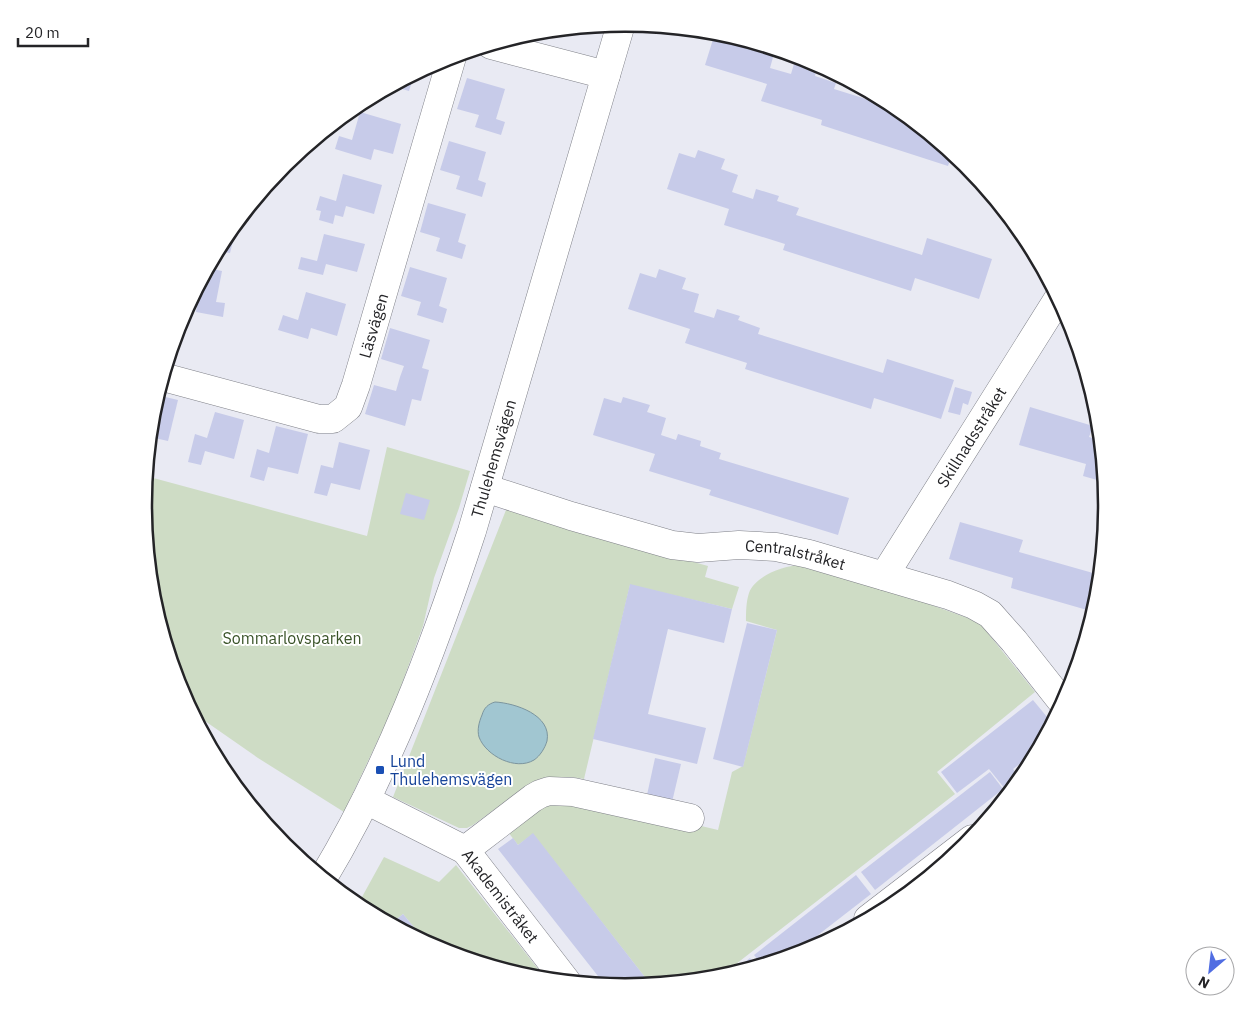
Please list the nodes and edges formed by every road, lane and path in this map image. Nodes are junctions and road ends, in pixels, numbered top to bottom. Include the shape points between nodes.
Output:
1 (619, 32) edge
2 (505, 49) edge
3 (449, 67) edge
4 (606, 75) junction
5 (1054, 306) edge
6 (169, 379) edge
7 (485, 488) junction
8 (884, 576) junction
9 (1057, 697) edge
10 (366, 800) junction
11 (690, 818) dead end
12 (465, 850) junction
13 (327, 873) edge
14 (560, 974) edge

1 - 4 street, Thulehemsvägen
2 - 4 street
3 - 6 street, Läsvägen via 348,406 333,419 319,419
4 - 7 street, Thulehemsvägen
5 - 8 street, Skillnadsstråket
7 - 8 street, Centralstråket via 672,545 776,547
7 - 10 street, Thulehemsvägen via 426,662
8 - 9 street, Centralstråket via 948,595 990,614
10 - 12 street, Akademistråket
10 - 13 street, Thulehemsvägen
11 - 12 street via 573,792 549,791 522,806
12 - 14 street, Akademistråket

